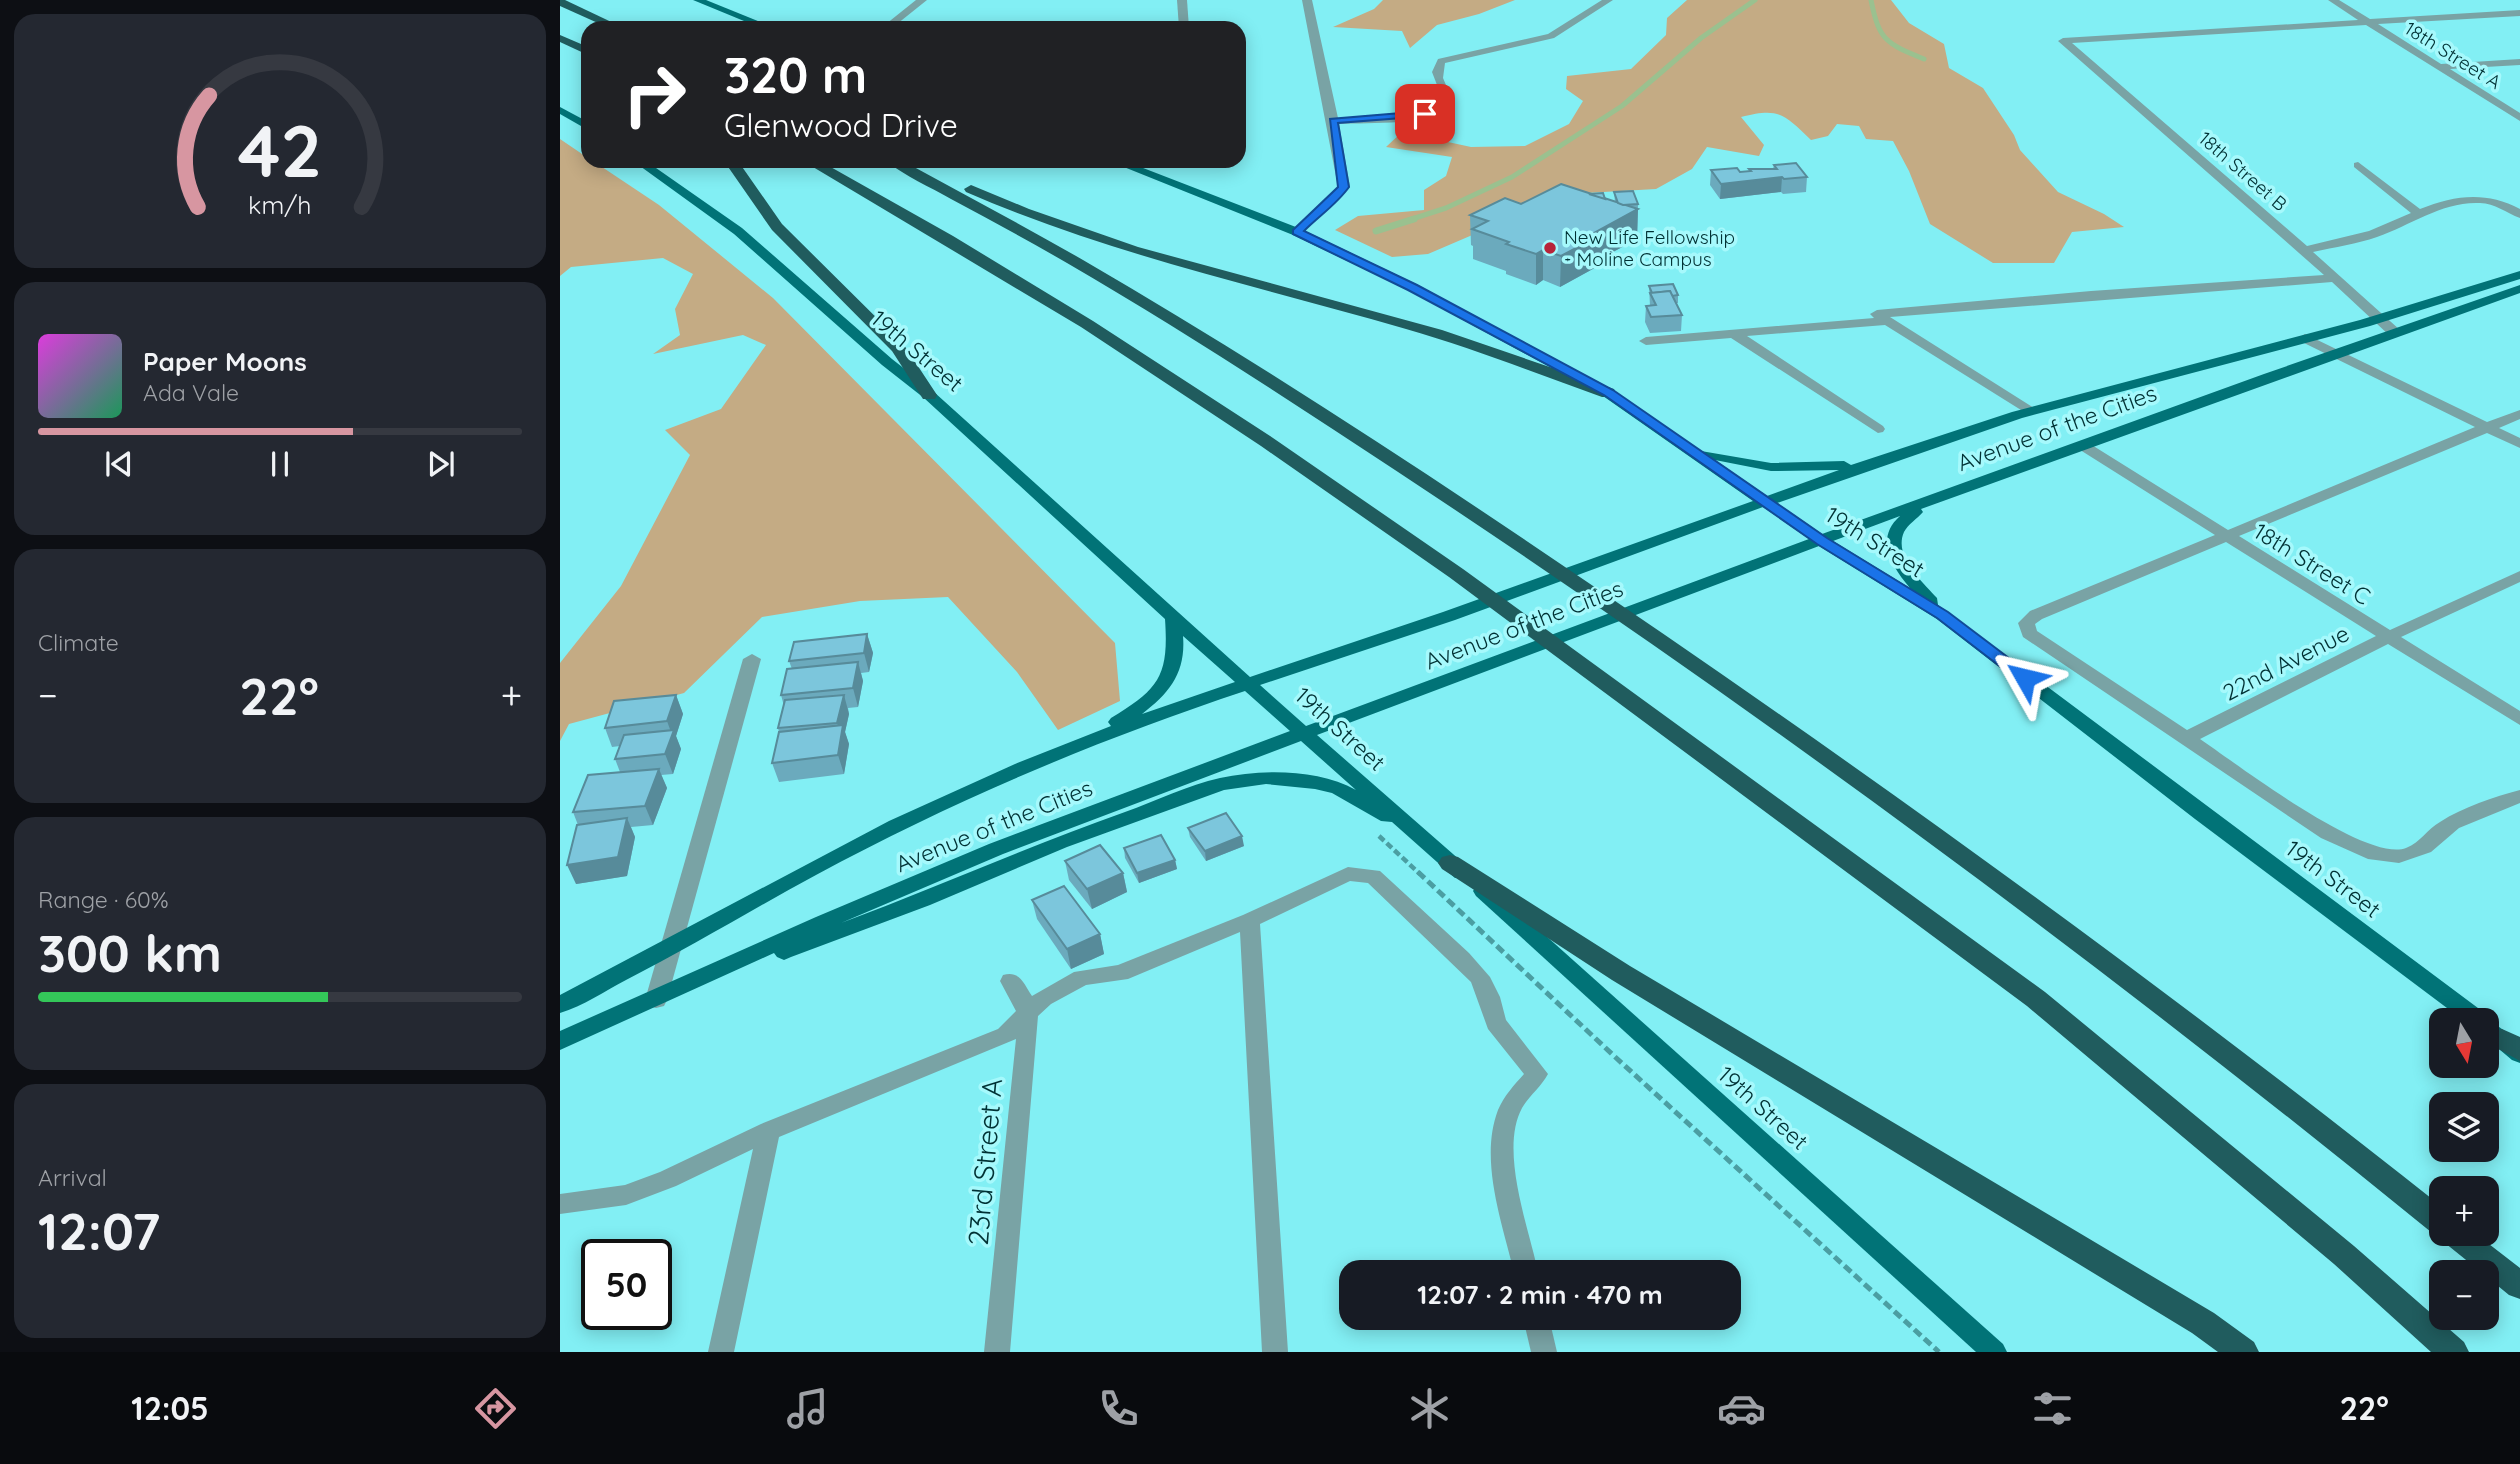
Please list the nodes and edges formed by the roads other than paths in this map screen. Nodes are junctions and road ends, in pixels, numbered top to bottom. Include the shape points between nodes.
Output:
1 (698, 0) edge
2 (922, 0) edge
3 (1182, 0) edge
4 (1307, 0) edge
5 (1608, 0) edge
6 (2333, 0) edge
7 (560, 2) edge
8 (2520, 13) edge
9 (602, 21) edge
10 (751, 21) edge
11 (895, 21) edge
12 (1184, 21) edge
13 (2368, 23) junction
14 (560, 38) edge
15 (581, 48) edge
16 (2520, 62) edge
17 (2440, 67) junction
18 (560, 110) edge
19 (2519, 117) edge
20 (1333, 121) junction
21 (581, 123) edge
22 (2358, 165) dead end
23 (649, 168) edge
24 (736, 168) edge
25 (822, 168) edge
26 (906, 168) edge
27 (920, 168) edge
28 (1133, 168) edge
29 (2419, 214) junction
30 (2520, 214) edge
31 (1297, 232) junction
32 (2304, 250) junction
33 (2520, 275) edge
34 (2335, 278) junction
35 (2520, 289) edge
36 (1880, 317) junction
37 (2378, 319) junction
38 (2395, 333) junction
39 (1734, 334) junction
40 (2305, 338) junction
41 (1646, 341) dead end
42 (2335, 353) junction
43 (1608, 393) junction
44 (929, 395) junction
45 (2029, 411) junction
46 (2520, 414) edge
47 (2487, 428) junction
48 (1878, 429) dead end
49 (2520, 444) edge
50 (2082, 446) junction
51 (1693, 451) junction
52 (1876, 461) junction
53 (1938, 498) junction
54 (1766, 501) junction
55 (2223, 535) junction
56 (1822, 541) junction
57 (2520, 576) edge
58 (1943, 615) junction
59 (1173, 618) junction
60 (2388, 637) junction
61 (752, 659) dead end
62 (1250, 684) junction
63 (2520, 719) edge
64 (1305, 733) junction
65 (2187, 738) junction
66 (1064, 752) junction
67 (2520, 796) edge
68 (1417, 832) junction
69 (1450, 863) junction
70 (1250, 920) junction
71 (671, 948) junction
72 (1011, 981) dead end
73 (656, 1000) junction
74 (560, 1005) edge
75 (2462, 1008) edge
76 (1027, 1016) junction
77 (560, 1041) edge
78 (769, 1131) junction
79 (560, 1204) edge
80 (2429, 1213) edge
81 (2470, 1246) edge
82 (1523, 1260) edge
83 (2520, 1286) edge
84 (1539, 1330) edge
85 (722, 1352) edge
86 (997, 1352) edge
87 (1275, 1352) edge
88 (1544, 1352) edge
89 (1994, 1352) edge
90 (2243, 1352) edge
91 (2453, 1352) edge

1 - 10 main road
2 - 11 street
3 - 12 street
4 - 20 street
5 - 20 street via 1552,36 1441,61 1437,75 1449,104 1444,110
6 - 13 street, 18th Street A
7 - 9 highway
8 - 13 street
13 - 17 street, 18th Street A
13 - 32 street, 18th Street B via 2063,41
14 - 15 highway
16 - 17 street
17 - 19 street, 18th Street A
18 - 21 main road
20 - 31 street via 1344,187
22 - 29 street
23 - 44 main road, 19th Street via 738,231
24 - 44 highway via 777,227 898,348
25 - 91 highway via 1087,324 1456,573 2036,999 2344,1255
26 - 80 highway via 1103,278 1520,543 2036,908
27 - 43 highway via 1073,229 1485,348
28 - 31 main road, 19th Street
29 - 30 street via 2472,197 2500,201
29 - 32 street via 2371,234
31 - 43 main road, 19th Street via 1412,287
32 - 34 street, 18th Street B
33 - 37 main road, Avenue of the Cities
34 - 36 street via 2091,295
34 - 37 street, 18th Street B
35 - 38 main road, Avenue of the Cities
36 - 39 street
36 - 45 street
37 - 38 street, 18th Street B
37 - 40 main road, Avenue of the Cities
38 - 42 main road, Avenue of the Cities
39 - 41 street
39 - 48 street
40 - 42 street
40 - 45 main road, Avenue of the Cities
42 - 47 street
42 - 50 main road, Avenue of the Cities
43 - 51 main road, 19th Street
44 - 59 main road, 19th Street
45 - 52 main road, Avenue of the Cities
46 - 47 street
47 - 49 street
47 - 55 street
50 - 53 main road, Avenue of the Cities
50 - 55 street, 18th Street C
51 - 52 main road via 1790,468
51 - 54 main road, 19th Street
52 - 54 main road, Avenue of the Cities
53 - 56 main road, Avenue of the Cities
53 - 58 main road via 1902,521 1893,550
54 - 56 main road, 19th Street
54 - 62 main road, Avenue of the Cities
55 - 60 street, 18th Street C
55 - 65 street via 2026,623 2029,633
56 - 58 main road, 19th Street
56 - 64 main road, Avenue of the Cities
57 - 60 street, 22nd Avenue
58 - 75 main road, 19th Street
59 - 62 main road, 19th Street
59 - 66 main road via 1175,658 1163,684 1129,715
60 - 63 street, 18th Street C
60 - 65 street, 22nd Avenue
61 - 71 street
62 - 64 main road, 19th Street
62 - 66 main road, Avenue of the Cities
64 - 68 main road, 19th Street
64 - 73 main road, Avenue of the Cities via 996,849 823,922
65 - 67 street via 2328,833 2383,857 2410,855 2444,828
66 - 71 main road, Avenue of the Cities via 896,826
68 - 69 main road, 19th Street
68 - 73 main road via 1338,788 1266,778 1221,784
69 - 89 main road, 19th Street
69 - 90 highway via 1621,973 2203,1323
70 - 76 street via 1121,973 1082,978 1044,998
70 - 82 street via 1348,874 1373,876 1479,977 1496,1023 1537,1074 1510,1109 1505,1138 1504,1169
70 - 87 street
71 - 73 street
71 - 74 main road, Avenue of the Cities
72 - 76 street, 23rd Street A via 1027,1006
73 - 77 main road, Avenue of the Cities
76 - 78 street via 1006,1035
76 - 86 street, 23rd Street A
78 - 79 street via 626,1195
78 - 85 street
81 - 83 highway
84 - 88 street

